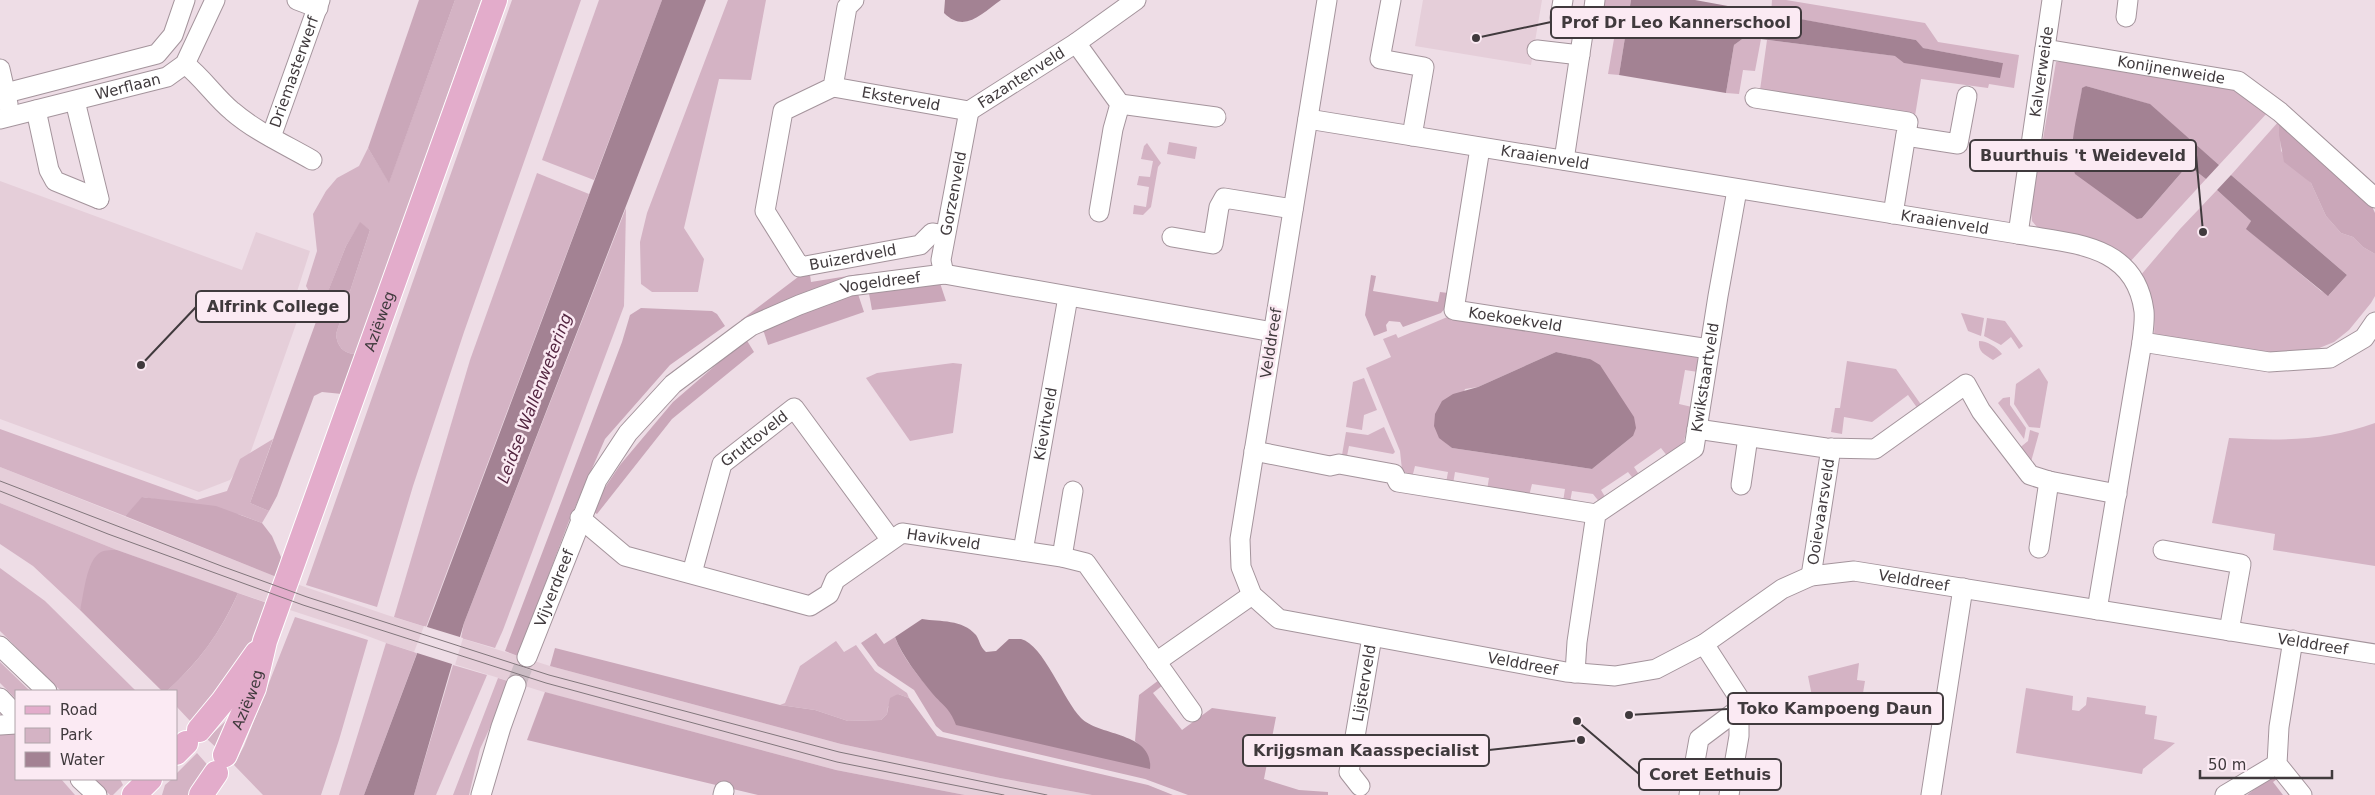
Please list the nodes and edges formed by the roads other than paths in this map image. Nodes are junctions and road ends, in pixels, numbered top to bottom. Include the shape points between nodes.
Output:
1 (185, 0) edge
2 (215, 0) edge
3 (297, 0) edge
4 (495, 0) edge
5 (854, 0) edge
6 (1136, 0) edge
7 (1327, 0) edge
8 (1391, 0) edge
9 (1562, 0) edge
10 (1595, 0) edge
11 (2052, 0) edge
12 (319, 4) edge
13 (1584, 27) junction
14 (1076, 43) junction
15 (2045, 49) junction
16 (1537, 50) dead end
17 (1580, 56) junction
18 (185, 64) junction
19 (0, 69) edge
20 (833, 87) junction
21 (6, 94) junction
22 (1966, 96) dead end
23 (1754, 98) dead end
24 (75, 101) junction
25 (1120, 104) junction
26 (36, 110) junction
27 (969, 112) junction
28 (1216, 117) dead end
29 (6, 118) edge
30 (1308, 119) junction
31 (271, 136) junction
32 (1412, 136) junction
33 (1906, 136) junction
34 (1480, 148) junction
35 (312, 160) dead end
36 (1564, 160) junction
37 (1737, 190) junction
38 (2375, 198) edge
39 (1293, 209) junction
40 (1099, 212) dead end
41 (1893, 214) junction
42 (2018, 234) junction
43 (946, 235) junction
44 (1172, 237) dead end
45 (944, 274) junction
46 (1068, 297) junction
47 (2375, 322) edge
48 (1273, 332) junction
49 (2142, 342) junction
50 (1709, 350) junction
51 (1697, 429) junction
52 (1748, 437) junction
53 (1831, 448) junction
54 (1254, 451) junction
55 (2049, 481) junction
56 (1741, 485) dead end
57 (1073, 492) dead end
58 (2117, 494) junction
59 (1596, 514) junction
60 (580, 518) junction
61 (891, 540) junction
62 (2039, 548) dead end
63 (2164, 550) dead end
64 (1023, 551) junction
65 (1062, 557) junction
66 (692, 573) junction
67 (1811, 576) junction
68 (1963, 588) junction
69 (1252, 595) junction
70 (2097, 610) junction
71 (2229, 631) junction
72 (1372, 637) junction
73 (2294, 640) junction
74 (265, 641) junction
75 (1704, 644) junction
76 (0, 646) edge
77 (2375, 654) edge
78 (526, 657) tunnel mouth
79 (1156, 662) junction
80 (1575, 674) junction
81 (516, 685) tunnel mouth
82 (46, 690) edge
83 (0, 698) edge
84 (1739, 709) junction
85 (1192, 712) dead end
86 (15, 714) edge
87 (15, 724) edge
88 (0, 725) edge
89 (187, 742) edge
90 (2277, 764) junction
91 (81, 780) edge
92 (1360, 786) dead end
93 (1735, 794) edge
94 (97, 795) edge
95 (201, 795) edge
96 (481, 795) edge
97 (1689, 795) edge
98 (1931, 795) edge
99 (2225, 795) edge
100 (2302, 795) edge

1 - 21 street via 173,35 157,54
2 - 18 street
3 - 12 street, Driemasterwerf
4 - 74 main road, Aziëweg
5 - 20 street via 846,7
6 - 14 street, Fazantenveld
7 - 30 street, Velddreef
8 - 32 street via 1380,59 1424,67
9 - 13 street via 1560,18
10 - 13 street via 1593,15
11 - 15 street, Kalverweide
12 - 31 street, Driemasterwerf
13 - 17 street
14 - 25 street, Fazantenveld
14 - 27 street, Fazantenveld
15 - 38 street, Konijnenweide via 2238,81 2280,112
15 - 42 street, Kalverweide
16 - 17 street
17 - 36 street
18 - 24 street, Werflaan via 168,77
18 - 31 street, Driemasterwerf via 232,111
19 - 21 street
20 - 27 street, Eksterveld
20 - 43 street, Buizerdveld via 783,111 765,211 800,267 920,245 932,233
21 - 29 street
22 - 33 street via 1958,144
23 - 33 street via 1908,122
24 - 26 street, Werflaan
24 - 26 street via 98,199 55,181
25 - 28 street
25 - 40 street
26 - 29 street, Werflaan
27 - 43 street, Gorzenveld
30 - 32 street, Kraaienveld
30 - 39 street, Velddreef
31 - 35 street, Driemasterwerf
32 - 34 street, Kraaienveld
33 - 41 street
34 - 36 street, Kraaienveld
34 - 50 street, Koekoekveld via 1454,310
36 - 37 street, Kraaienveld
37 - 41 street, Kraaienveld
37 - 50 street, Kwikstaartveld
39 - 44 street via 1224,198 1219,207 1213,244
39 - 48 street, Velddreef
41 - 42 street, Kraaienveld
42 - 49 street, Kraaienveld via 2083,246 2111,255 2131,274 2141,294 2144,313
43 - 45 street, Gorzenveld via 941,260
45 - 46 street, Vogeldreef
45 - 60 street, Vogeldreef via 850,286 751,326 673,384 628,432 597,480
46 - 48 street, Vogeldreef
46 - 64 street, Kievitveld
47 - 49 street via 2364,338 2330,358 2270,362
48 - 54 street, Velddreef
49 - 58 street, Kraaienveld
50 - 51 street, Kwikstaartveld
51 - 52 street, Ooievaarsveld
51 - 59 street, Kwikstaartveld via 1694,448
52 - 53 street, Ooievaarsveld
52 - 56 street
53 - 55 street, Ooievaarsveld via 1875,449 1966,384 1981,411 2030,475
53 - 67 street, Ooievaarsveld
54 - 59 street via 1394,474 1398,482
54 - 69 street, Velddreef via 1240,539 1241,566
55 - 58 street, Ooievaarsveld
55 - 62 street
57 - 65 street
58 - 70 street, Kraaienveld
59 - 80 street
60 - 66 street, Havikveld via 625,556
60 - 78 street, Vijverdreef
61 - 64 street, Havikveld via 902,533
61 - 66 street, Havikveld via 835,580 829,594 810,606
61 - 66 street, Gruttoveld via 794,408 722,464
63 - 71 street via 2241,564
64 - 65 street, Havikveld
65 - 79 street, Havikveld via 1086,563
67 - 68 street, Velddreef via 1854,571
67 - 75 street, Velddreef via 1782,589
68 - 70 street, Velddreef
68 - 98 street
69 - 72 street, Velddreef via 1279,619
69 - 79 street
70 - 71 street, Velddreef
71 - 73 street, Velddreef
72 - 80 street, Velddreef
72 - 92 street, Lijsterveld via 1349,772
73 - 77 street, Velddreef
73 - 90 street
74 - 89 main road, Aziëweg via 223,702
74 - 95 main road, Aziëweg via 254,688 220,764
75 - 80 street, Velddreef via 1656,669 1615,676
75 - 84 street via 1732,686
76 - 82 street
79 - 85 street, Havikveld
81 - 96 street
83 - 86 street
84 - 93 street
84 - 97 street via 1699,739
87 - 88 street
90 - 99 street
90 - 100 street
91 - 94 street

